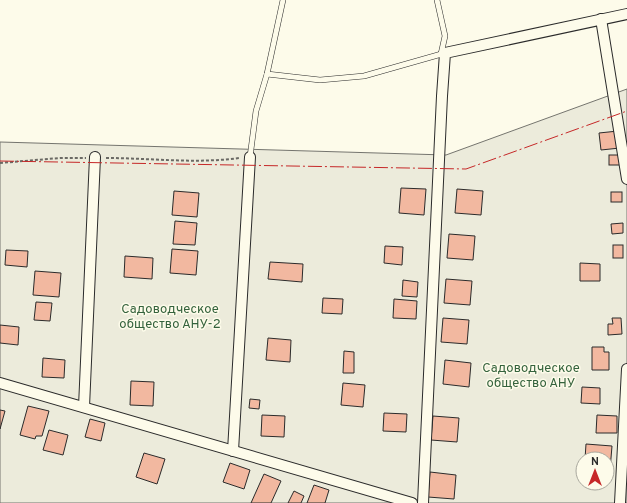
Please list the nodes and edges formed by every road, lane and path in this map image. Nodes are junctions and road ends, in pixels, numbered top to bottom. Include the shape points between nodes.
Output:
1 (283, 0) edge
2 (437, 0) edge
3 (627, 14) edge
4 (601, 19) junction
5 (443, 54) junction
6 (267, 74) junction
7 (250, 157) junction
8 (95, 158) junction
9 (0, 163) edge
10 (627, 179) edge
11 (627, 369) edge
12 (0, 383) edge
13 (84, 407) junction
14 (233, 451) junction
15 (412, 503) edge
16 (423, 503) edge
17 (620, 503) edge

1 - 6 lane
2 - 5 lane via 445,36
3 - 4 street
4 - 5 street
4 - 10 street
5 - 6 lane via 364,76 320,80
5 - 16 street
6 - 7 lane via 256,111
7 - 8 path via 220,161
7 - 14 street
8 - 9 path
8 - 13 street
11 - 17 street
12 - 13 street
13 - 14 street
14 - 15 street

